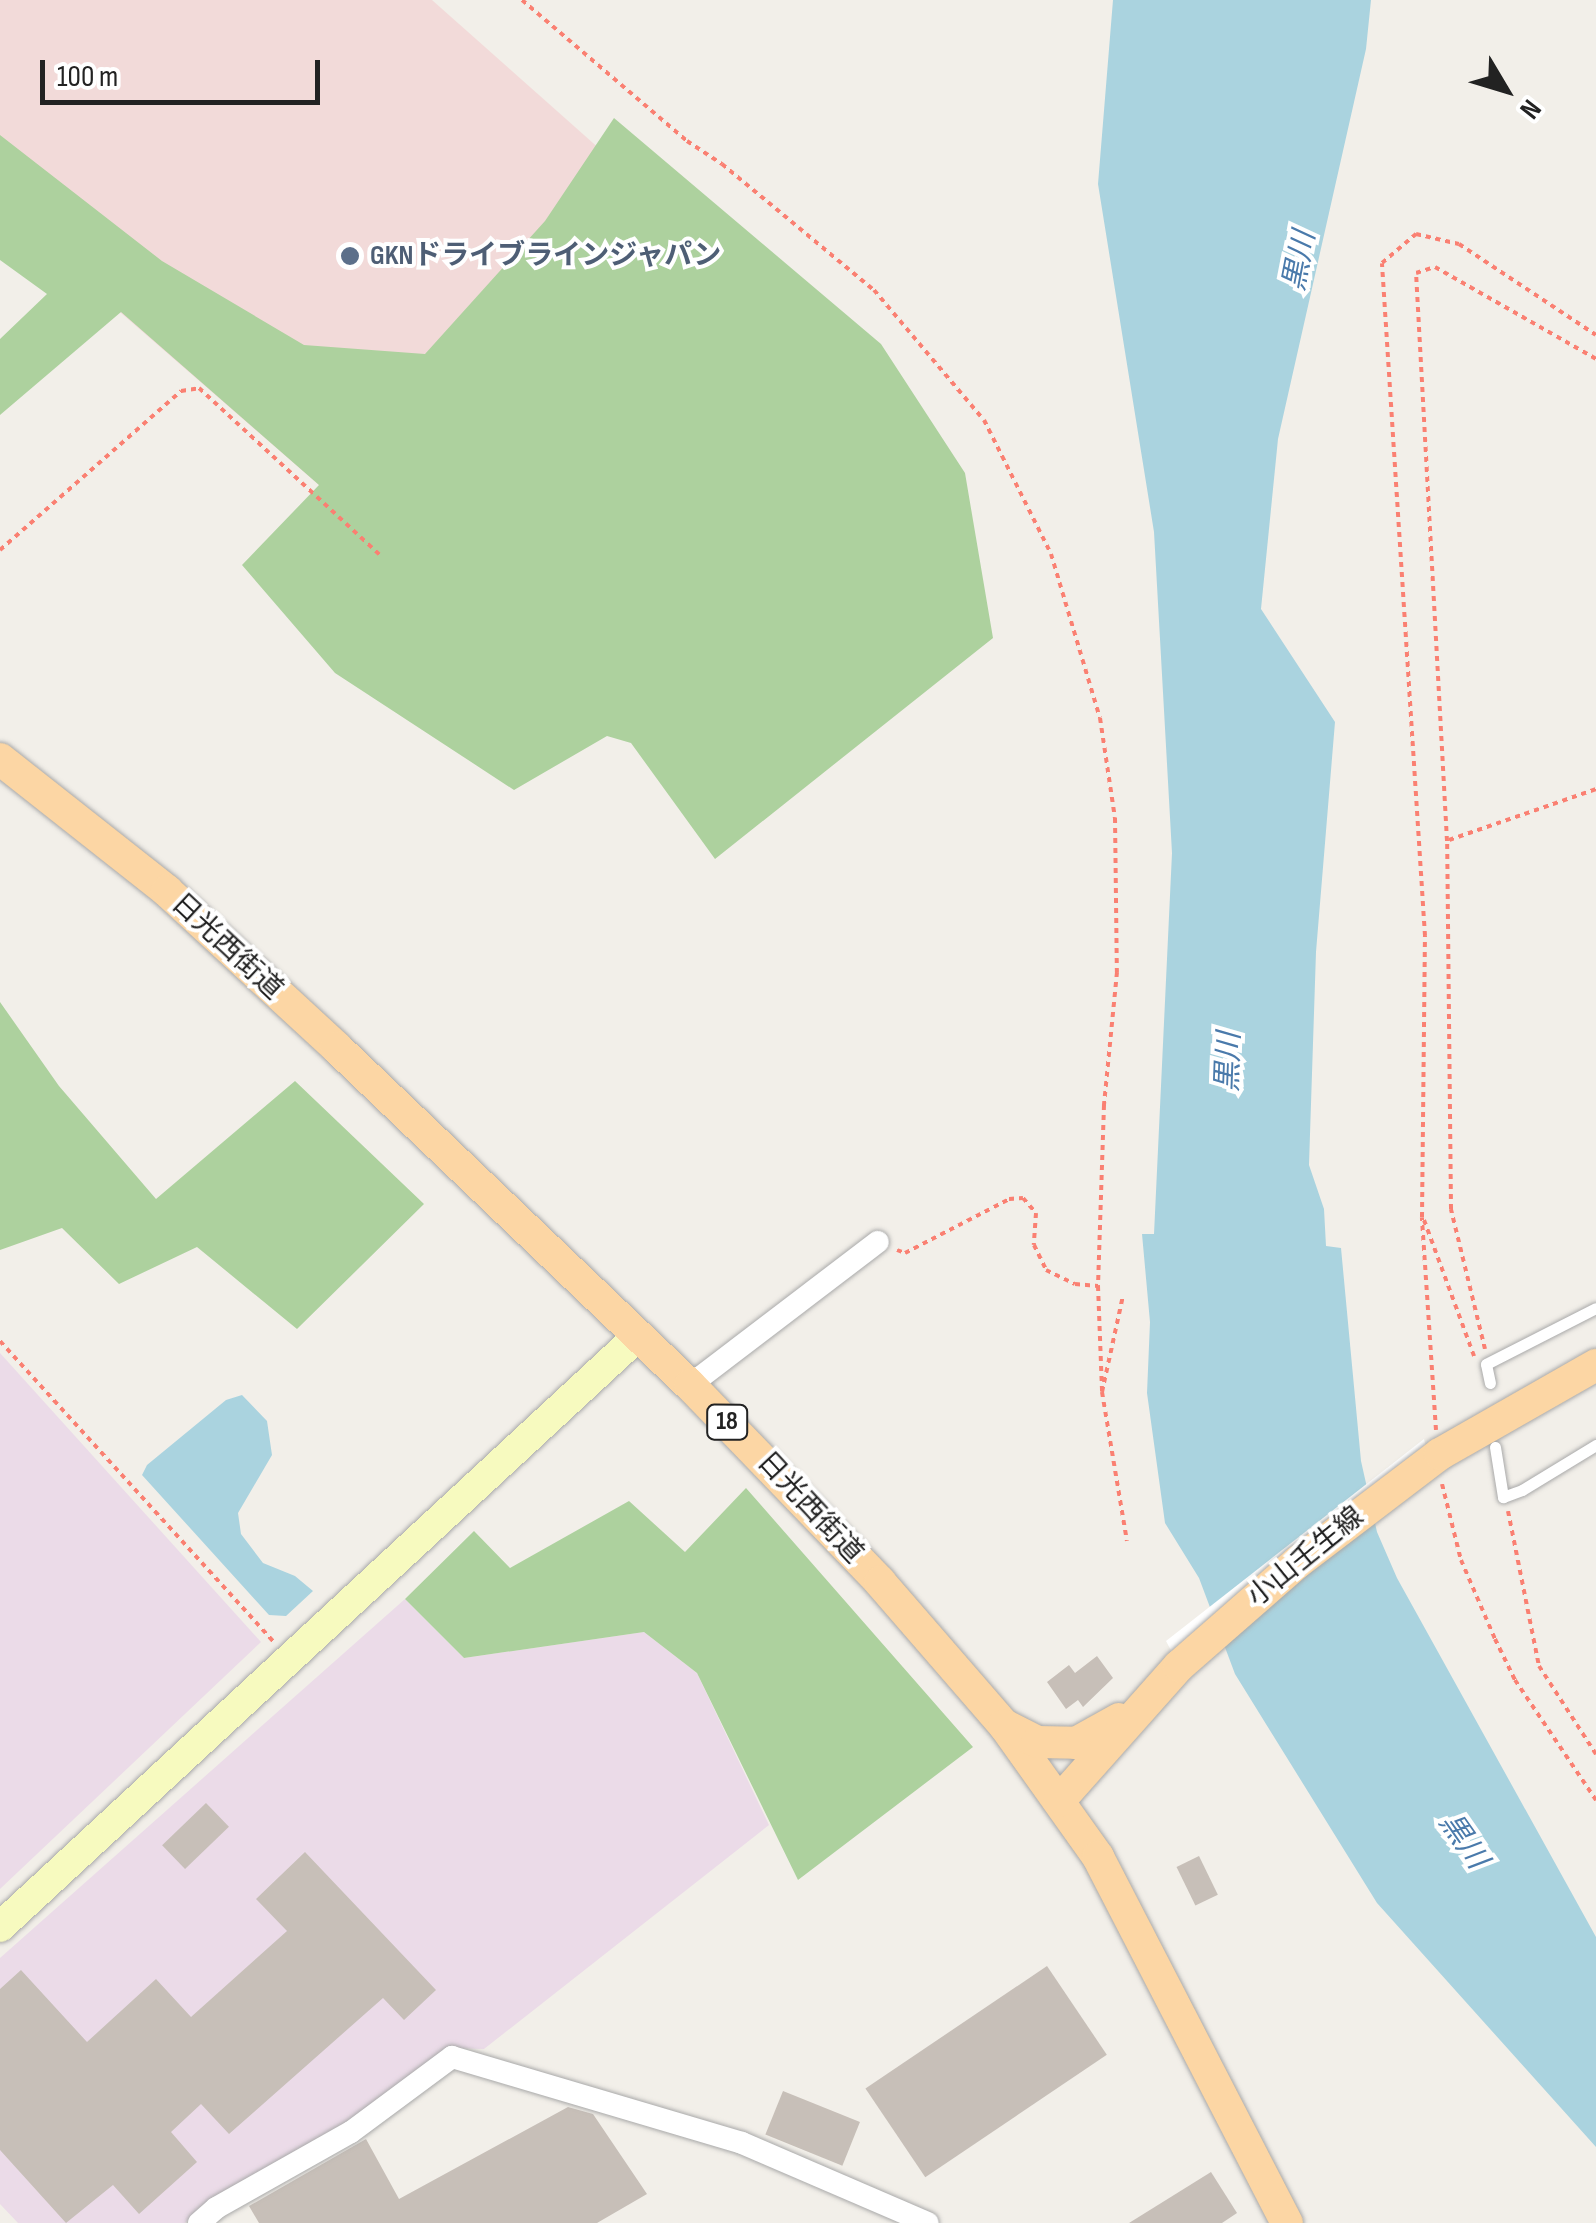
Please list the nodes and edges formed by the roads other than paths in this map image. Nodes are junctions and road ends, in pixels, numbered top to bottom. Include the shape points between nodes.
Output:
1 (0, 759) edge
2 (878, 1242) road end
3 (1596, 1308) edge
4 (638, 1336) junction
5 (1596, 1365) edge
6 (1490, 1383) dead end
7 (690, 1386) junction
8 (1596, 1444) edge
9 (1495, 1447) dead end
10 (1139, 1708) junction
11 (1004, 1726) junction
12 (1059, 1801) junction
13 (0, 1928) edge
14 (198, 2223) edge
15 (928, 2223) edge
16 (1287, 2223) edge

1 - 4 main road, 日光西街道 / 18 via 167,891
2 - 7 street
3 - 6 lane via 1486,1364
4 - 7 main road, 日光西街道 / 18
4 - 13 street
5 - 10 main road, 小山壬生線 via 1435,1457 1298,1562
7 - 11 main road, 日光西街道 / 18 via 840,1538
8 - 9 lane via 1503,1497
10 - 11 main road via 1076,1742 1036,1742
10 - 12 main road, 小山壬生線
11 - 12 main road, 日光西街道 / 18
12 - 16 main road, 日光西街道 / 18 via 1124,1900
14 - 15 street via 351,2132 452,2057 742,2143

